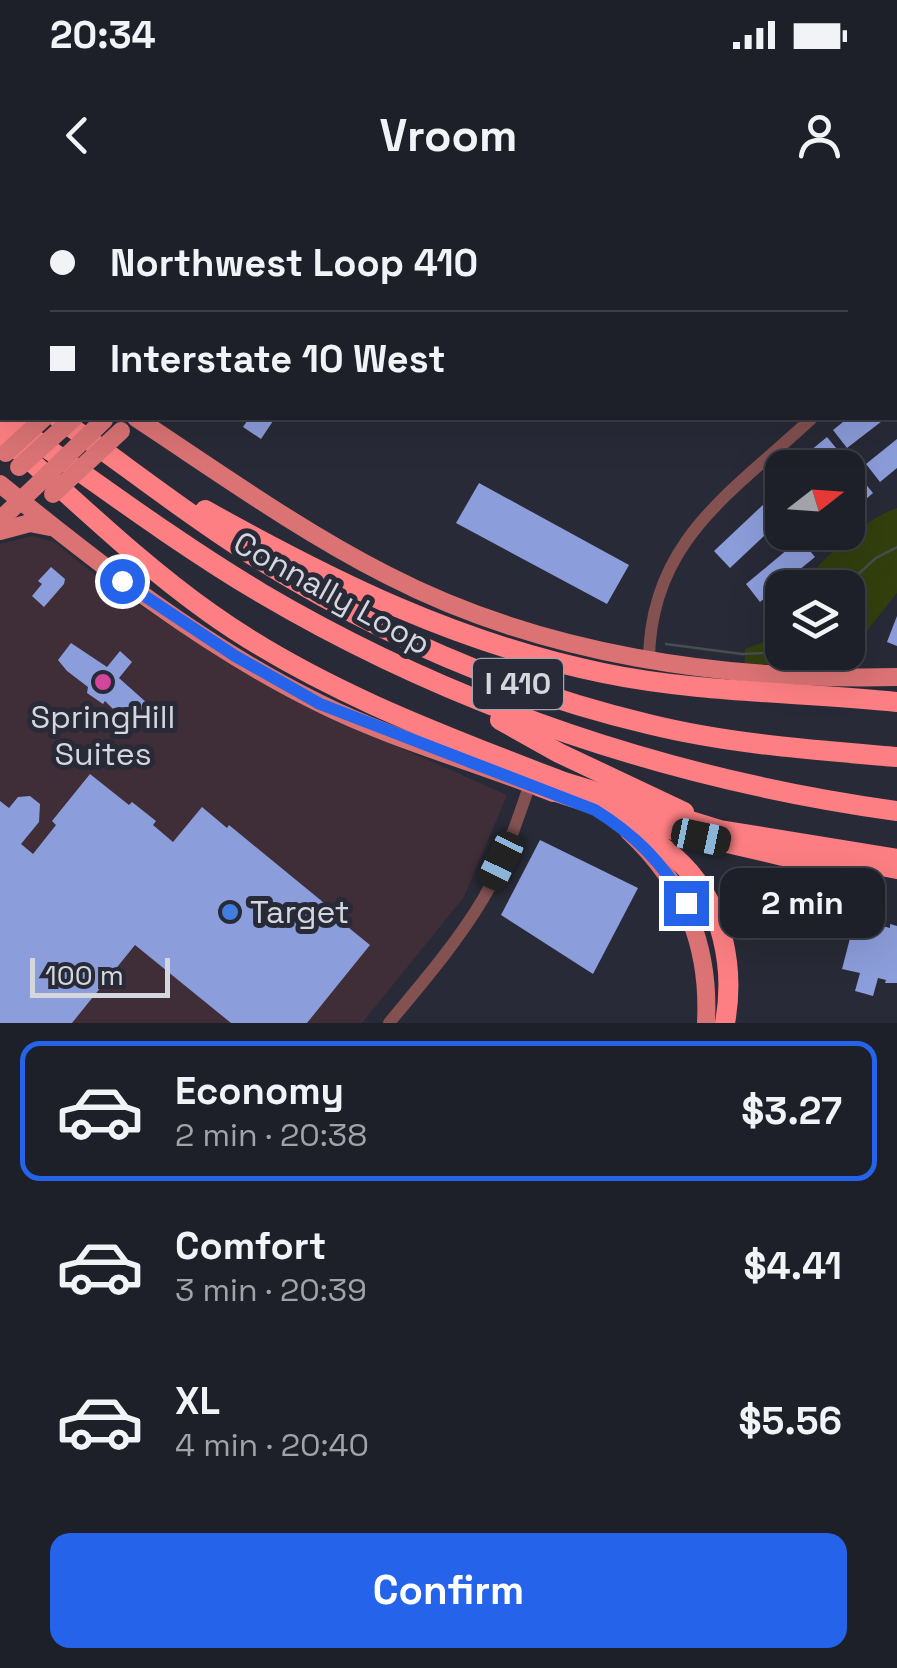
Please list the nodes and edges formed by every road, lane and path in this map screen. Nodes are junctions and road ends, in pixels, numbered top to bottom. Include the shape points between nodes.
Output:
1 (8, 420) edge
2 (42, 420) edge
3 (61, 420) edge
4 (70, 420) edge
5 (810, 420) edge
6 (131, 422) edge
7 (6, 452) edge
8 (125, 464) junction
9 (0, 484) edge
10 (46, 489) junction
11 (20, 500) junction
12 (0, 520) edge
13 (60, 530) junction
14 (0, 531) edge
15 (645, 669) junction
16 (897, 676) edge
17 (437, 684) junction
18 (781, 694) junction
19 (897, 702) edge
20 (897, 714) edge
21 (894, 756) edge
22 (561, 781) junction
23 (530, 784) junction
24 (897, 812) edge
25 (897, 858) edge
26 (897, 873) edge
27 (389, 1023) edge
28 (706, 1023) edge
29 (725, 1023) edge

1 - 17 highway, Connally Loop / I 410 via 258,592
2 - 7 main road, bridge
3 - 8 highway, Connally Loop / I 410
4 - 7 main road, bridge
5 - 15 street via 680,547 656,595
6 - 10 main road, bridge
6 - 15 main road via 173,442 320,539 434,597
7 - 9 main road
7 - 22 highway via 258,644 347,692
8 - 15 highway via 363,595 462,636 518,654
8 - 21 highway, Connally Loop / I 410 via 176,505 298,582 474,669 650,725
9 - 11 main road
10 - 11 main road
10 - 13 main road
11 - 12 main road
11 - 13 main road
13 - 14 main road via 30,523
13 - 23 main road via 122,581 320,704
15 - 16 main road
15 - 18 highway
17 - 24 highway, Connally Loop / I 410 via 568,736 687,771
17 - 26 highway via 559,754 715,825
18 - 19 highway
18 - 20 highway
22 - 25 highway, bridge via 720,830
22 - 29 highway, bridge via 646,836 703,891 729,972
23 - 26 highway via 676,831
23 - 27 street via 484,896
23 - 28 main road via 628,830 673,881 702,952

